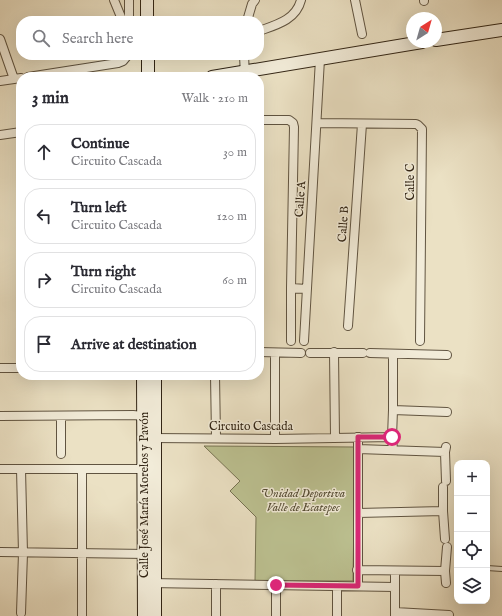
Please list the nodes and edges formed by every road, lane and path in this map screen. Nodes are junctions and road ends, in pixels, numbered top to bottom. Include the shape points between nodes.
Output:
1 (114, 0) edge
2 (129, 0) edge
3 (147, 0) edge
4 (255, 0) edge
5 (302, 0) edge
6 (355, 0) edge
7 (121, 16) edge
8 (129, 16) edge
9 (147, 16) edge
10 (248, 16) edge
11 (264, 29) edge
12 (502, 30) edge
13 (362, 34) dead end
14 (0, 38) edge
15 (442, 39) edge
16 (406, 45) edge
17 (320, 59) junction
18 (122, 60) edge
19 (148, 60) edge
20 (244, 60) edge
21 (60, 72) edge
22 (148, 72) edge
23 (245, 72) edge
24 (255, 72) edge
25 (16, 74) edge
26 (16, 79) edge
27 (0, 81) edge
28 (264, 120) edge
29 (317, 123) junction
30 (362, 124) junction
31 (16, 133) edge
32 (0, 135) edge
33 (290, 288) junction
34 (307, 289) junction
35 (348, 326) dead end
36 (291, 341) dead end
37 (304, 341) dead end
38 (420, 341) dead end
39 (264, 352) edge
40 (334, 352) junction
41 (275, 353) junction
42 (301, 353) dead end
43 (310, 353) dead end
44 (393, 354) junction
45 (447, 355) dead end
46 (0, 368) edge
47 (16, 368) edge
48 (143, 380) edge
49 (154, 380) edge
50 (215, 380) edge
51 (394, 410) junction
52 (447, 412) dead end
53 (0, 416) edge
54 (61, 416) junction
55 (143, 416) junction
56 (334, 437) junction
57 (358, 437) junction
58 (392, 437) junction
59 (149, 438) junction
60 (216, 438) junction
61 (275, 439) junction
62 (358, 449) junction
63 (393, 450) junction
64 (60, 454) dead end
65 (0, 469) edge
66 (21, 469) junction
67 (82, 469) junction
68 (143, 469) junction
69 (443, 512) junction
70 (358, 513) junction
71 (0, 552) edge
72 (23, 553) junction
73 (81, 554) junction
74 (150, 554) junction
75 (490, 568) edge
76 (502, 569) edge
77 (357, 570) junction
78 (395, 571) junction
79 (445, 571) junction
80 (150, 583) junction
81 (446, 583) dead end
82 (216, 584) junction
83 (276, 585) junction
84 (337, 586) junction
85 (358, 586) junction
86 (395, 587) junction
87 (21, 613) dead end
88 (395, 614) edge
89 (449, 615) dead end
90 (82, 616) edge
91 (144, 616) edge
92 (155, 616) edge
93 (216, 616) edge
94 (276, 616) edge
95 (337, 616) edge

1 - 7 street
2 - 8 street
3 - 9 street
4 - 10 street
5 - 11 street via 288,19
6 - 13 street
12 - 15 street
14 - 25 street
16 - 17 street
17 - 24 street
17 - 29 street, Calle A
18 - 21 street via 118,63
19 - 22 street
20 - 23 street
26 - 27 street
28 - 33 street via 288,120 294,124
29 - 30 street, Calle C
29 - 34 street, Calle A
30 - 35 street, Calle B
30 - 38 street, Calle C via 416,124 422,128
31 - 32 street
33 - 34 street
33 - 36 street
34 - 37 street, Calle A
39 - 41 street
40 - 43 street
40 - 44 street
40 - 56 street
41 - 42 street
41 - 61 street
44 - 45 street
44 - 51 street
46 - 47 street
48 - 55 street, Calle José María Morelos y Pavón
49 - 59 street, Calle José María Morelos y Pavón
50 - 60 street
51 - 52 street
51 - 58 street
53 - 54 street
54 - 55 street
54 - 64 street
55 - 59 street, Calle José María Morelos y Pavón
56 - 57 street, Circuito Cascada
56 - 61 street, Circuito Cascada
57 - 58 street, Circuito Cascada
57 - 62 street
58 - 63 street
59 - 60 street, Circuito Cascada
59 - 68 street, Calle José María Morelos y Pavón
59 - 74 street, Calle José María Morelos y Pavón
60 - 61 street, Circuito Cascada
62 - 63 street
62 - 70 street
63 - 69 street via 446,449
65 - 66 street
66 - 67 street
66 - 72 street
67 - 68 street
67 - 73 street
68 - 74 street, Calle José María Morelos y Pavón
69 - 70 street
69 - 79 street
70 - 77 street
71 - 72 street
72 - 73 street
72 - 87 street
73 - 74 street
73 - 90 street
74 - 80 street, Calle José María Morelos y Pavón
75 - 76 lane
77 - 78 street
77 - 85 street
78 - 79 street
78 - 86 street
79 - 81 street
80 - 82 street
80 - 91 street, Calle José María Morelos y Pavón
80 - 92 street, Calle José María Morelos y Pavón
82 - 83 street
82 - 93 street
83 - 84 street
83 - 94 street
84 - 85 street
84 - 95 street
85 - 86 street
86 - 88 street
88 - 89 street

